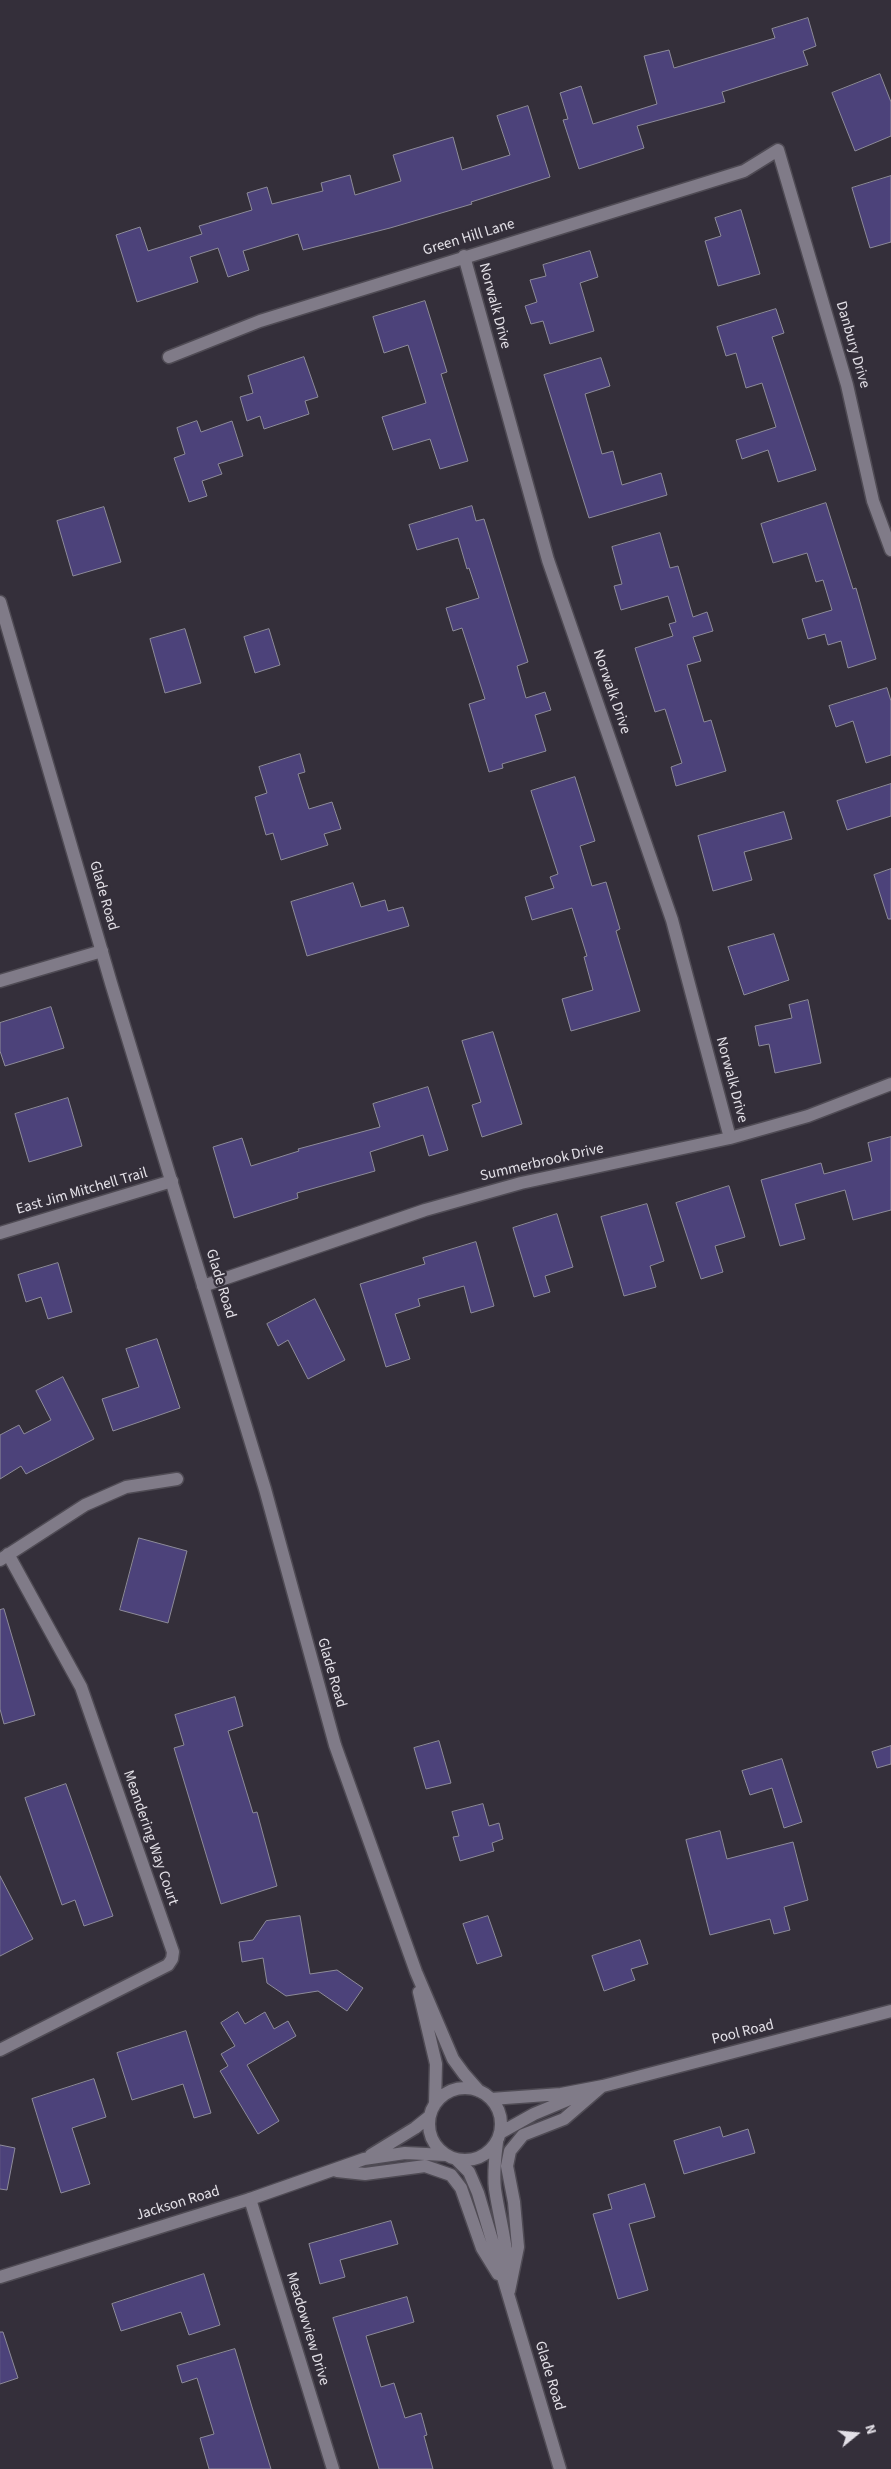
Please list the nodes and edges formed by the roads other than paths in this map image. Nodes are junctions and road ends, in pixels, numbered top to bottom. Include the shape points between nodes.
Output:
1 (778, 150) joint
2 (464, 256) junction
3 (169, 357) dead end
4 (891, 550) edge
5 (0, 602) edge
6 (102, 951) junction
7 (0, 981) edge
8 (891, 1084) edge
9 (730, 1138) junction
10 (172, 1181) junction
11 (0, 1233) edge
12 (203, 1286) junction
13 (177, 1479) dead end
14 (4, 1557) edge
15 (416, 1972) junction
16 (891, 2011) edge
17 (0, 2050) edge
18 (603, 2086) junction
19 (479, 2091) junction
20 (491, 2099) junction
21 (433, 2110) junction
22 (498, 2137) junction
23 (451, 2157) junction
24 (364, 2159) junction
25 (330, 2171) junction
26 (250, 2199) junction
27 (0, 2277) edge
28 (509, 2291) junction
29 (333, 2469) edge
30 (560, 2469) edge

1 - 2 street, Green Hill Lane via 744,171
1 - 4 street, Danbury Drive via 847,385 874,501
2 - 3 street, Green Hill Lane via 260,321
2 - 9 street, Norwalk Drive via 548,560 672,920
5 - 6 street, Glade Road
6 - 7 street
6 - 10 street, Glade Road
8 - 9 street, Summerbrook Drive via 808,1116
9 - 12 street, Summerbrook Drive via 521,1183 435,1207
10 - 11 street, East Jim Mitchell Trail
10 - 12 street, Glade Road
12 - 15 street, Glade Road via 265,1489 333,1737
13 - 14 street via 126,1487 85,1505
14 - 17 street, Meandering Way Court via 81,1687 173,1952 168,1965
15 - 19 street, Glade Road via 453,2059
15 - 21 street, Glade Road via 436,2064
16 - 18 street, Pool Road
18 - 20 street, Pool Road via 561,2094
18 - 22 street, Pool Road via 534,2114
18 - 28 street via 564,2119 523,2135 510,2151 507,2166 518,2247
19 - 20 street
19 - 21 street via 455,2090 444,2095
20 - 22 street via 501,2121
21 - 23 street via 429,2127 432,2138
21 - 24 street, Jackson Road via 408,2133
22 - 23 street via 484,2155 465,2160
22 - 28 street, Glade Road via 495,2188 507,2247
23 - 24 street, Jackson Road via 405,2153
23 - 28 street, Glade Road via 469,2172
24 - 25 street, Jackson Road
25 - 26 street, Jackson Road
25 - 28 street via 364,2174 425,2166 451,2174 461,2188 482,2248
26 - 27 street, Jackson Road
26 - 29 street, Meadowview Drive
28 - 30 street, Glade Road

